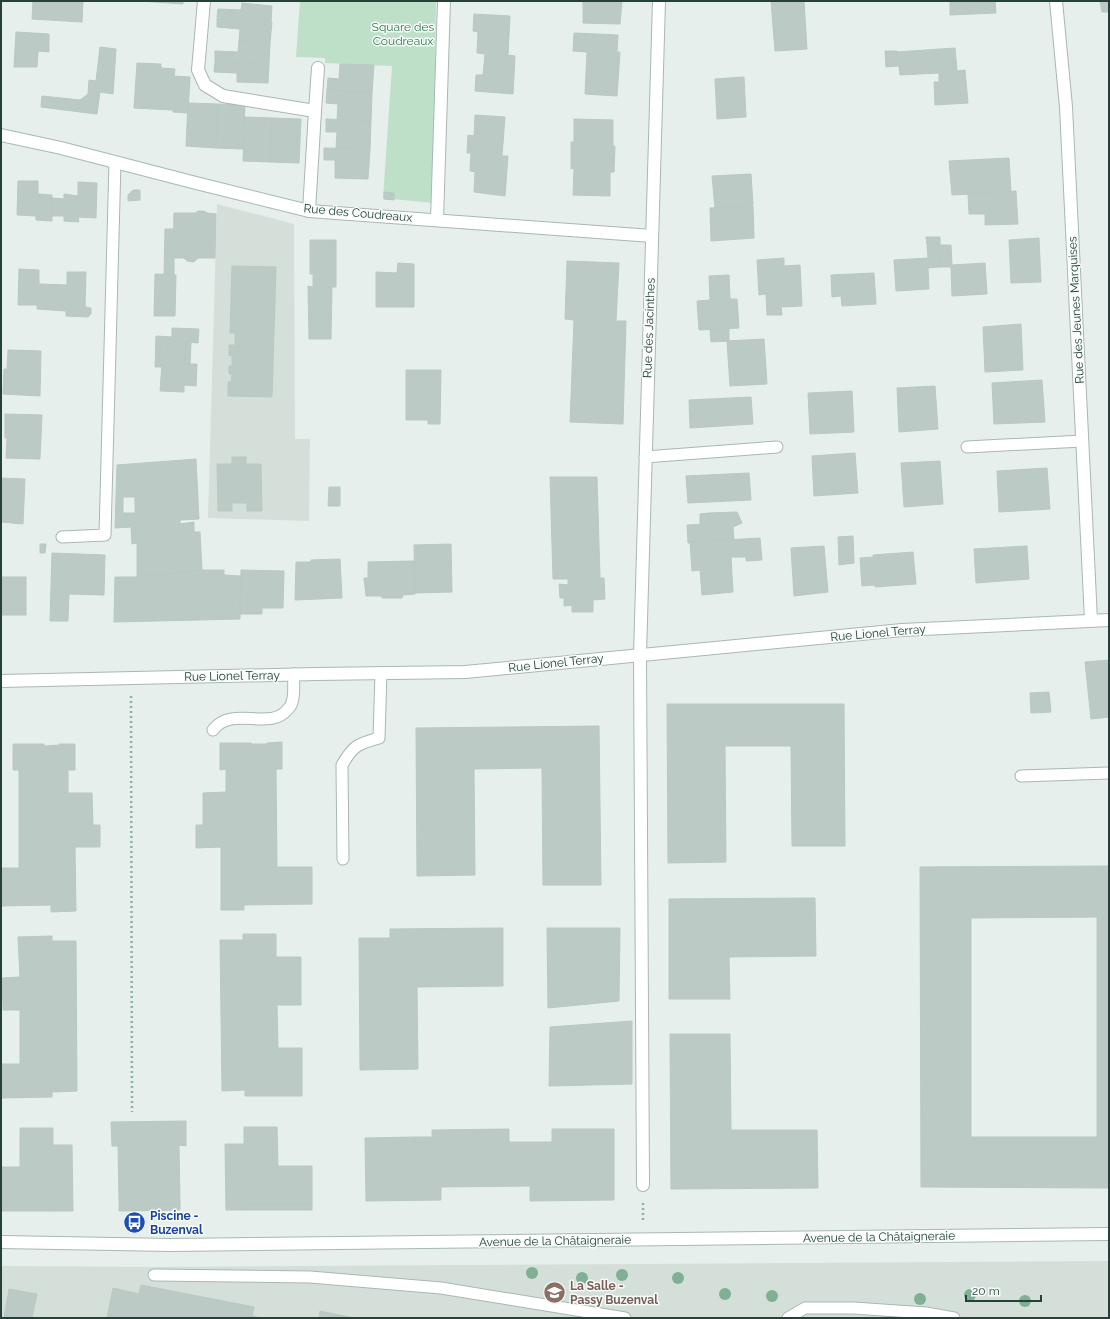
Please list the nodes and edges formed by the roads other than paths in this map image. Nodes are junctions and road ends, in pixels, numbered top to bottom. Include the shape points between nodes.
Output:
1 (204, 1) edge
2 (444, 1) edge
3 (659, 1) edge
4 (1056, 1) edge
5 (318, 68) dead end
6 (316, 111) junction
7 (1, 135) edge
8 (115, 162) junction
9 (309, 210) junction
10 (438, 220) junction
11 (652, 236) junction
12 (1082, 441) junction
13 (777, 447) dead end
14 (967, 447) dead end
15 (645, 457) junction
16 (62, 537) dead end
17 (1092, 620) junction
18 (1109, 620) edge
19 (640, 655) junction
20 (381, 673) junction
21 (294, 674) junction
22 (1, 682) edge
23 (213, 730) dead end
24 (1109, 774) edge
25 (1021, 776) dead end
26 (343, 859) dead end
27 (644, 1185) road end
28 (1109, 1234) edge
29 (1, 1242) edge
30 (154, 1275) dead end
31 (625, 1318) edge
32 (788, 1318) edge
33 (954, 1318) edge

1 - 6 street via 198,70 205,85 223,96
2 - 10 street
3 - 11 street, Rue des Jacinthes
4 - 12 street, Rue des Jeunes Marquises via 1066,107
5 - 6 street
6 - 9 street
7 - 8 street, Rue des Coudreaux
8 - 9 street, Rue des Coudreaux
8 - 16 lane via 105,535
9 - 10 street, Rue des Coudreaux
10 - 11 street, Rue des Coudreaux
11 - 15 street, Rue des Jacinthes
12 - 14 lane
12 - 17 street, Rue des Jeunes Marquises
13 - 15 lane
15 - 19 street, Rue des Jacinthes
17 - 18 street, Rue Lionel Terray
17 - 19 street, Rue Lionel Terray via 902,630
19 - 20 street, Rue Lionel Terray via 465,672
19 - 27 street, Rue des Jacinthes
20 - 21 street, Rue Lionel Terray
20 - 26 lane via 379,738 360,743 350,752 342,766
21 - 22 street, Rue Lionel Terray
21 - 23 lane via 292,703 283,715 270,718 228,718
24 - 25 lane
28 - 29 street, Avenue de la Châtaigneraie via 171,1245
30 - 31 lane via 310,1277 441,1288
32 - 33 lane via 805,1308 854,1308 926,1313

